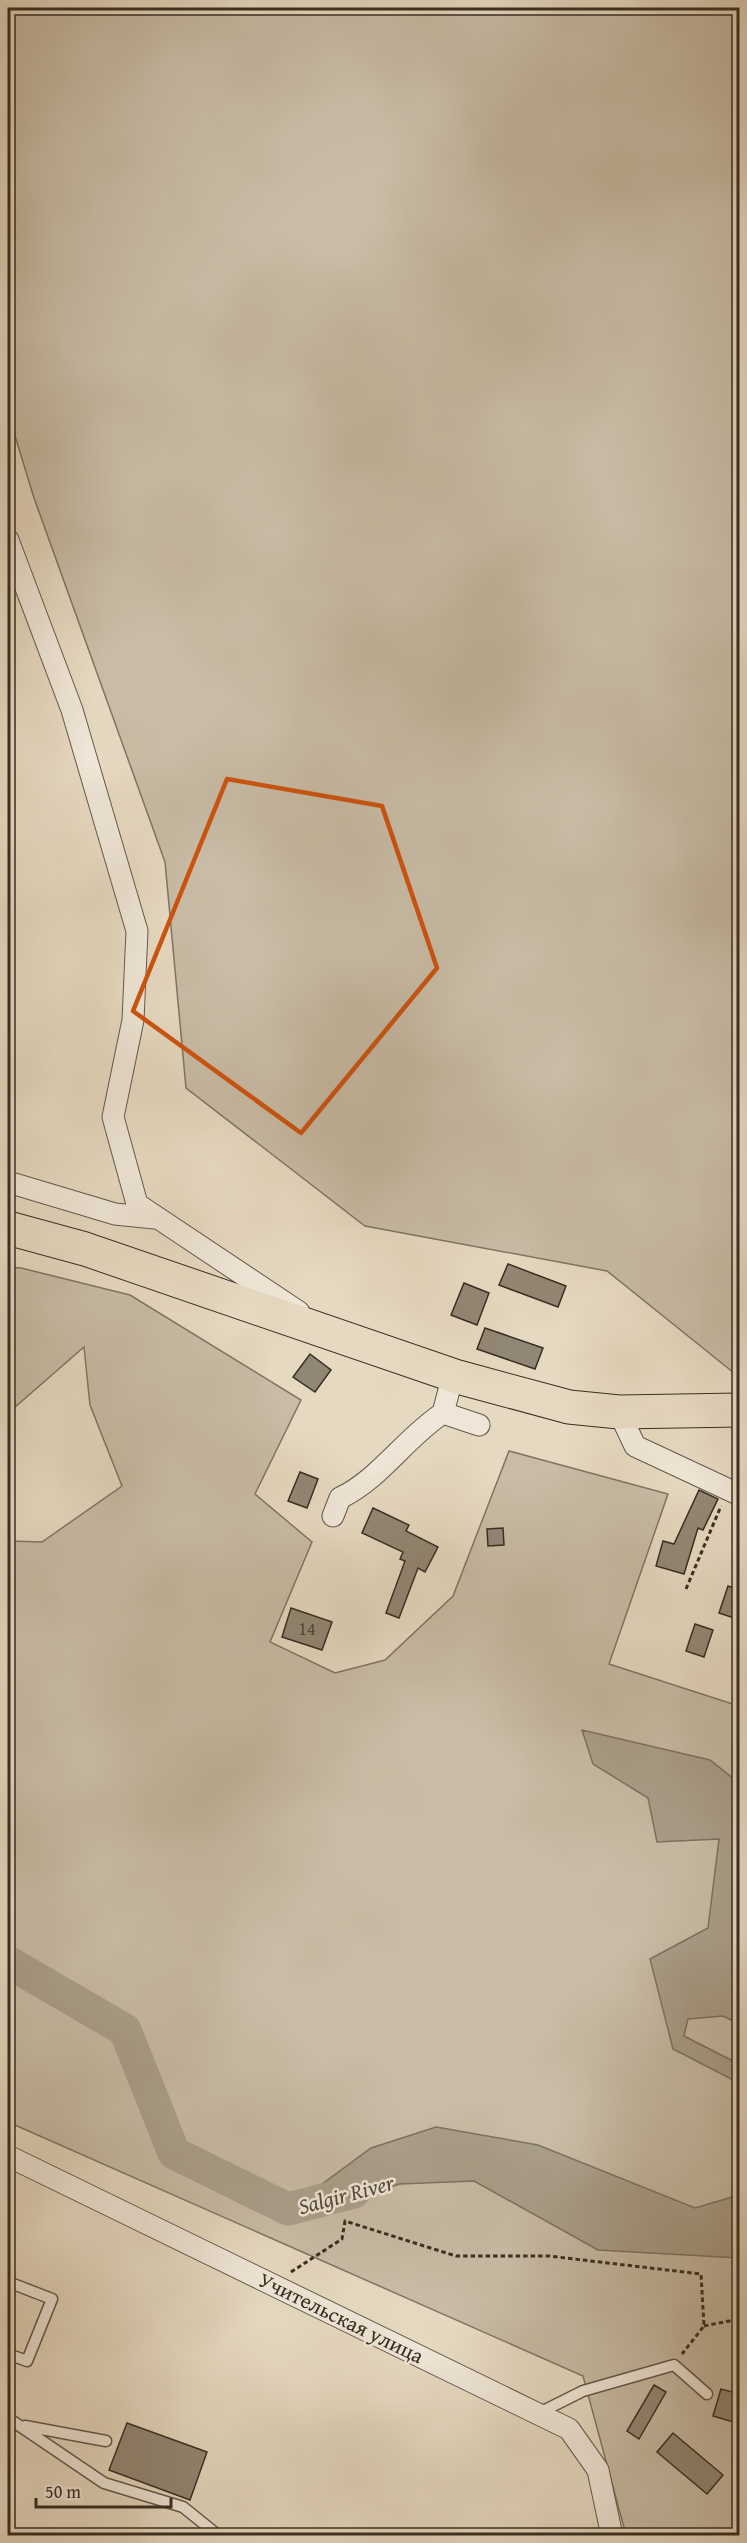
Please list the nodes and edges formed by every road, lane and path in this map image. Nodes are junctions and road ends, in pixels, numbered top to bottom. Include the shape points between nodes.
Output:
1 (8, 540) edge
2 (8, 1182) edge
3 (158, 1218) junction
4 (8, 1228) edge
5 (329, 1333) junction
6 (453, 1375) junction
7 (740, 1410) edge
8 (619, 1412) junction
9 (443, 1413) junction
10 (479, 1425) dead end
11 (734, 1493) edge
12 (333, 1516) dead end
13 (686, 1589) dead end
14 (8, 2156) edge
15 (8, 2282) edge
16 (272, 2285) junction
17 (740, 2325) edge
18 (704, 2326) junction
19 (8, 2354) edge
20 (674, 2365) junction
21 (707, 2394) dead end
22 (537, 2414) junction
23 (8, 2418) edge
24 (21, 2426) junction
25 (106, 2441) dead end
26 (219, 2535) edge
27 (612, 2535) edge

1 - 3 street via 72,710 137,931 133,1020 113,1117 137,1204
2 - 3 street via 114,1214
3 - 5 street
4 - 5 main road via 85,1249
5 - 6 main road
6 - 8 main road via 569,1407
6 - 9 street
7 - 8 main road
8 - 11 street via 635,1446
9 - 10 street
9 - 12 street via 420,1428 360,1489 340,1498
11 - 13 path
14 - 16 street, Учительская улица
15 - 19 lane via 52,2299 27,2361
16 - 18 path via 342,2239 345,2221 456,2256 549,2256 701,2274
16 - 22 street, Учительская улица
17 - 18 path via 729,2321
18 - 20 path
20 - 21 lane
20 - 22 lane via 582,2391
22 - 27 street, Учительская улица via 569,2429 598,2470
23 - 24 lane
24 - 25 lane
24 - 26 lane via 105,2483 183,2507

